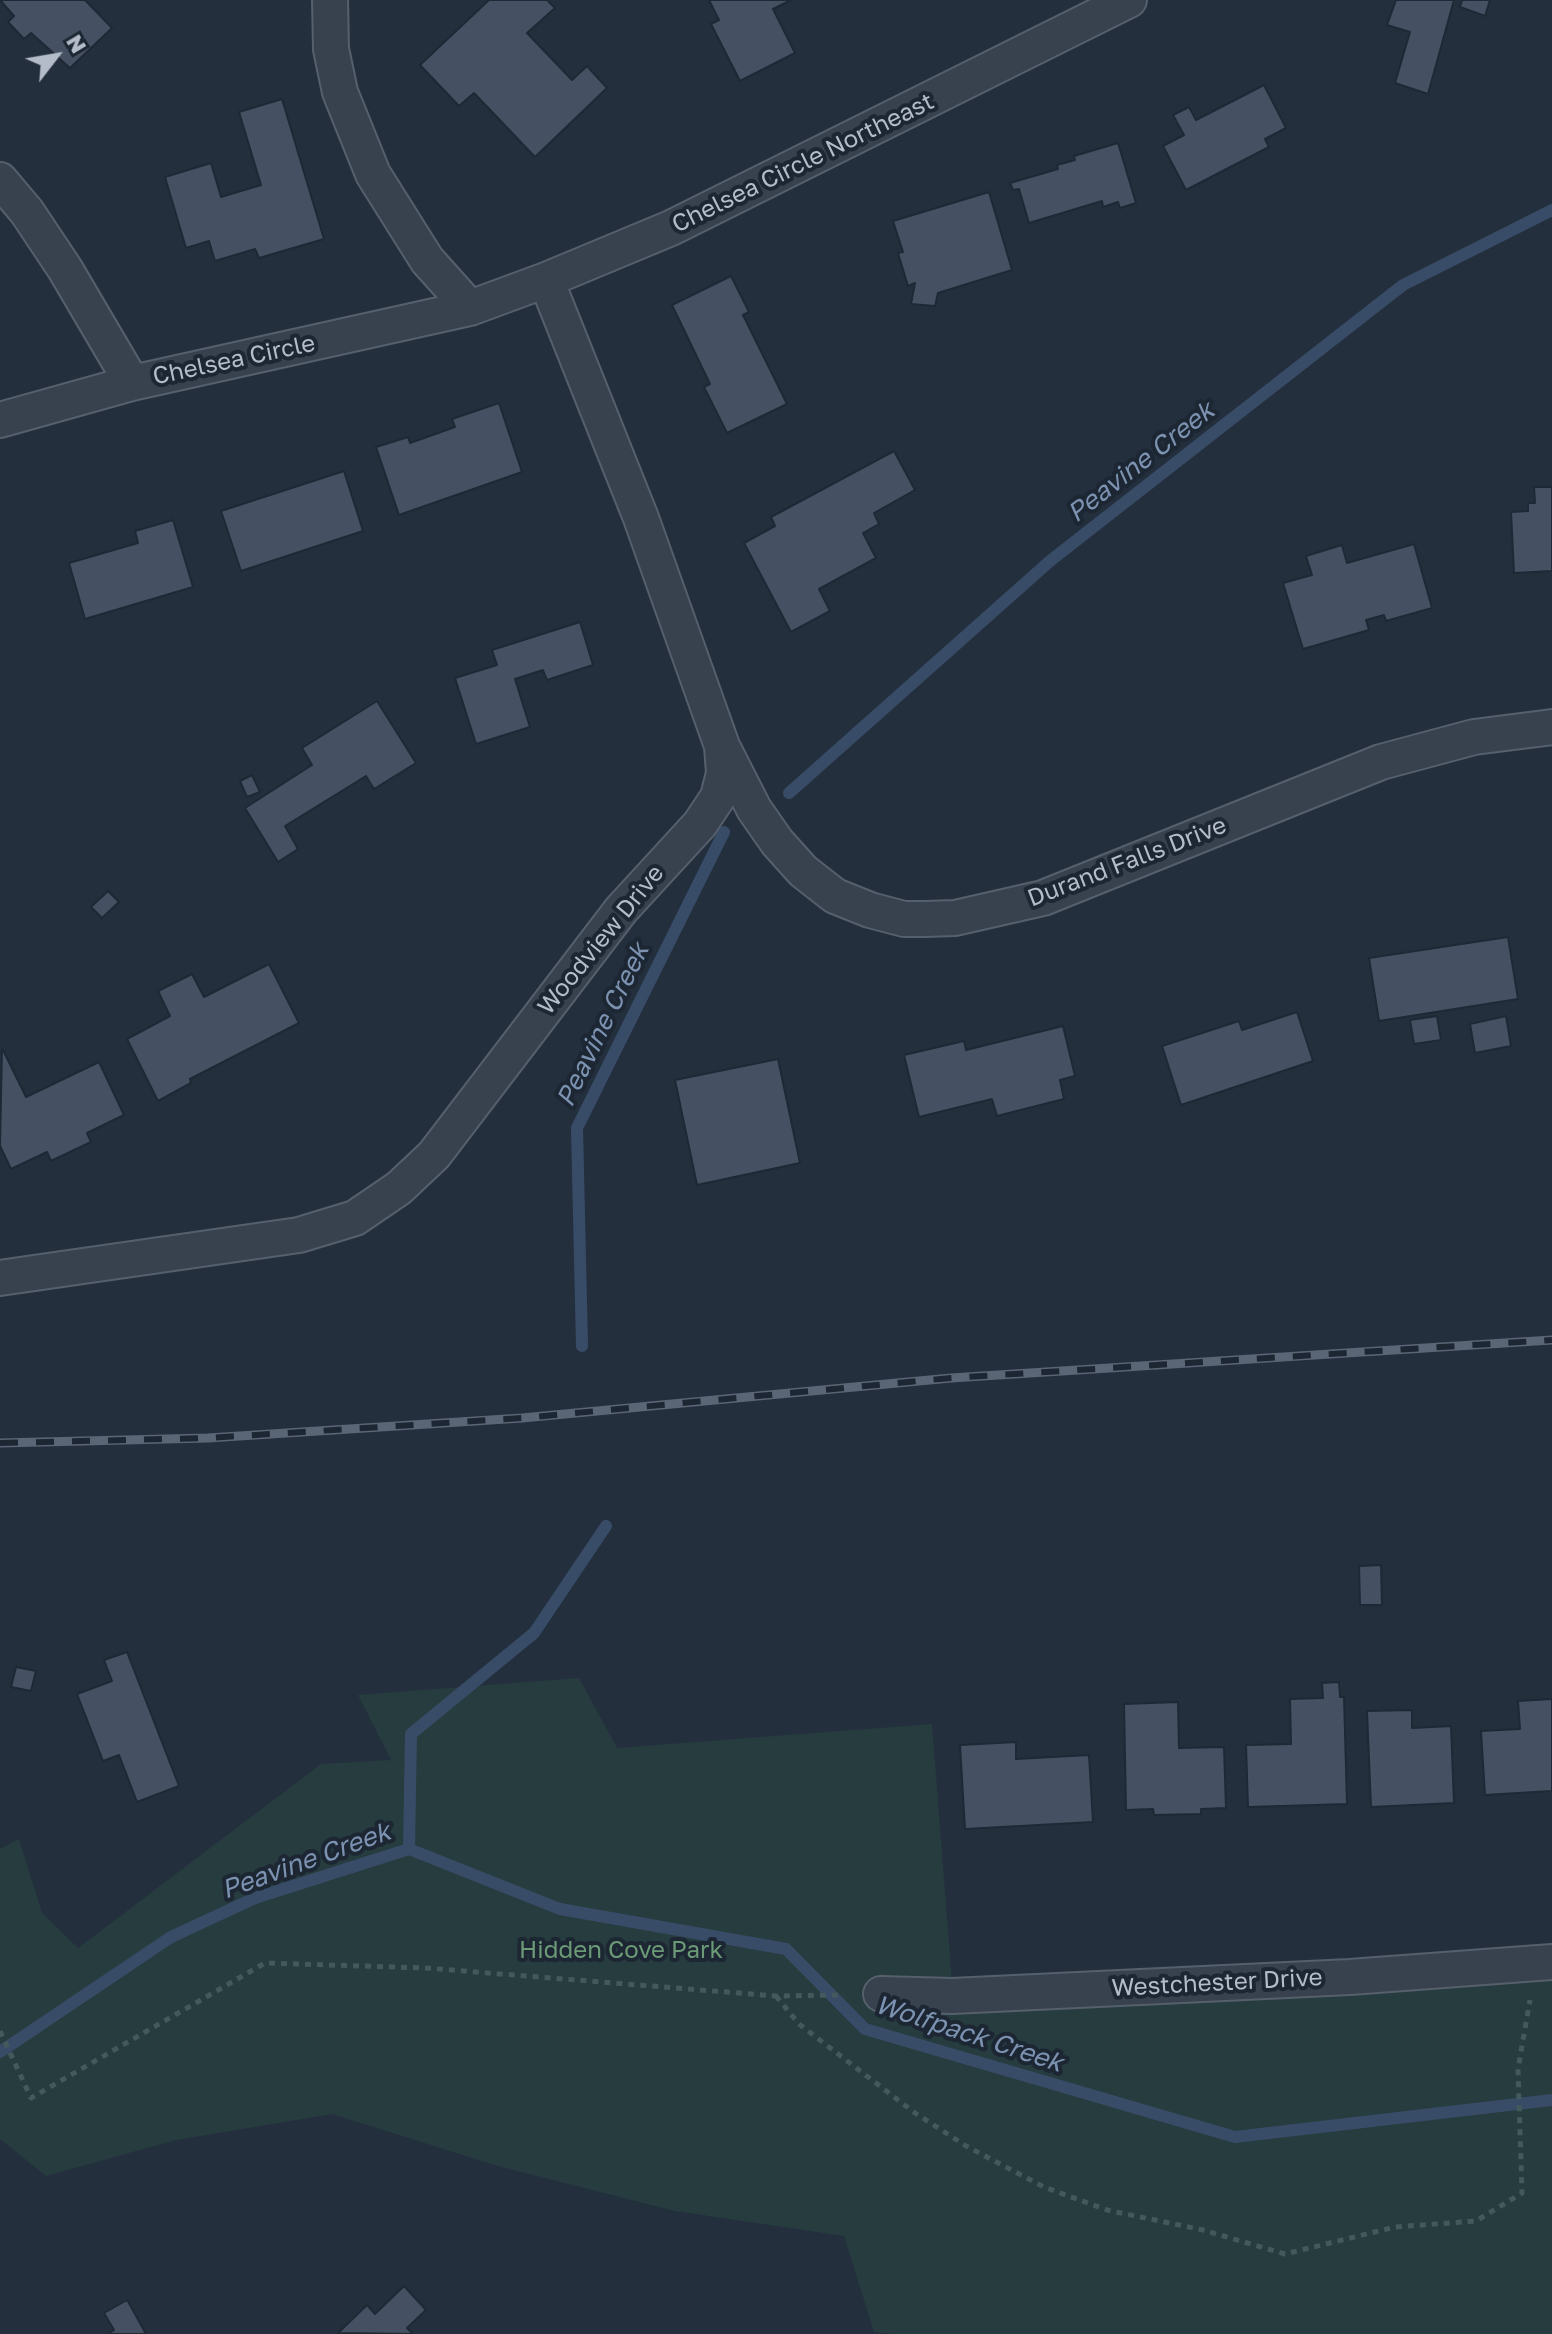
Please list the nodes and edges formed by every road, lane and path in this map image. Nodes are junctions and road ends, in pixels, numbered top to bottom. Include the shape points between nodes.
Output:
1 (330, 0) edge
2 (1129, 0) edge
3 (0, 180) edge
4 (546, 280) junction
5 (470, 308) junction
6 (132, 383) junction
7 (0, 420) edge
8 (1552, 727) edge
9 (722, 746) junction
10 (0, 1278) edge
11 (1544, 1963) edge
12 (881, 1994) dead end
13 (845, 1995) dead end
14 (776, 1996) junction
15 (0, 2031) edge

1 - 5 street via 331,49 340,92 373,174 427,260
2 - 4 street, Chelsea Circle Northeast via 671,228
3 - 6 street via 65,269
4 - 5 street, Chelsea Circle Northeast
4 - 9 street, Woodview Drive via 641,518
5 - 6 street, Chelsea Circle
6 - 7 street, Chelsea Circle
8 - 9 street, Durand Falls Drive via 1474,737 1381,762 1043,898 955,918 925,919 870,910 835,896 803,871 754,809
9 - 10 street, Woodview Drive via 724,773 718,797 700,824 621,910 434,1155 399,1188 355,1218 299,1235
11 - 12 street, Westchester Drive via 952,1996
11 - 14 path via 1518,2069 1522,2193 1476,2221 1395,2227 1285,2254 1107,2210 1044,2187 915,2113 799,2024
13 - 14 path
14 - 15 path via 440,1969 265,1963 31,2098

